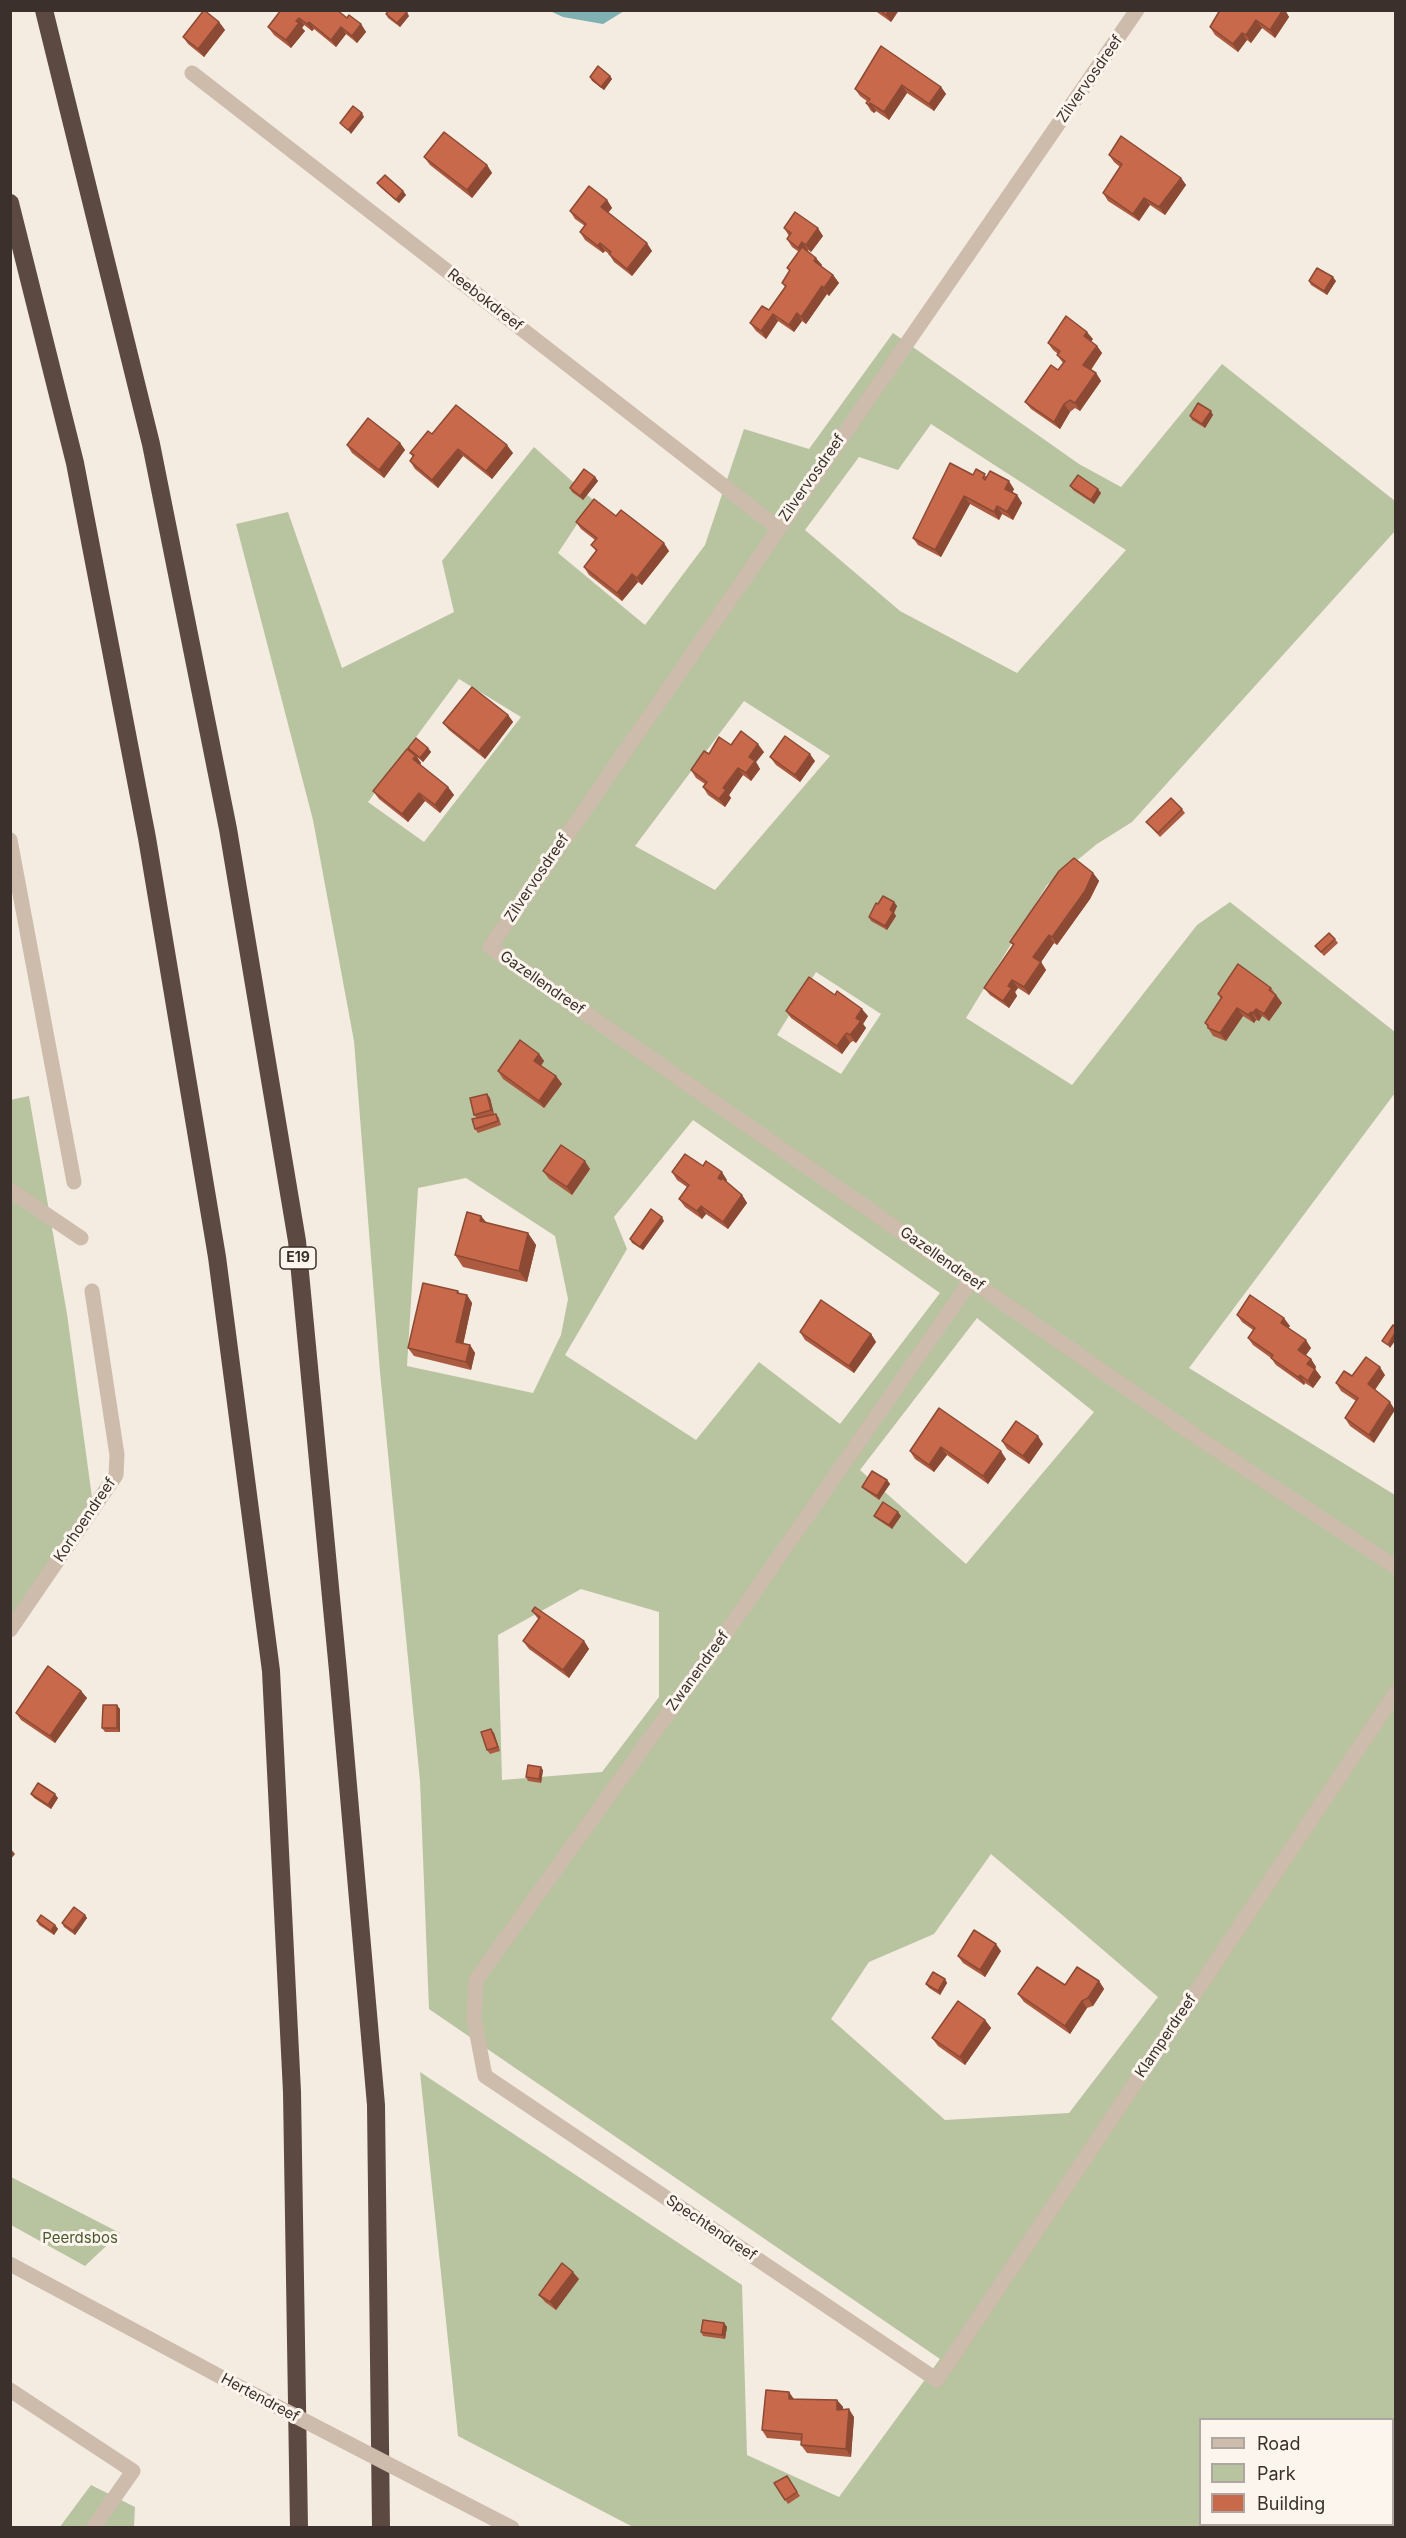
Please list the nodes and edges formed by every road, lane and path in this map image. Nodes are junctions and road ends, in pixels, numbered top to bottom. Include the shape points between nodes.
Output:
1 (44, 10) edge
2 (1137, 10) edge
3 (192, 73) dead end
4 (10, 203) edge
5 (778, 528) junction
6 (10, 840) edge
7 (490, 947) joint
8 (74, 1182) dead end
9 (10, 1190) edge
10 (81, 1239) dead end
11 (972, 1279) junction
12 (92, 1291) dead end
13 (1395, 1568) edge
14 (10, 1630) edge
15 (1395, 1692) edge
16 (485, 2076) joint
17 (10, 2264) edge
18 (936, 2380) joint
19 (10, 2390) edge
20 (93, 2528) edge
21 (299, 2528) edge
22 (381, 2528) edge
23 (512, 2528) edge

1 - 22 highway, E19 via 151,444 228,829 297,1241 376,2105
2 - 5 street, Zilvervosdreef
3 - 5 street, Reebokdreef
4 - 21 highway via 75,463 147,838 217,1257 271,1671 292,2092
5 - 7 street, Zilvervosdreef
6 - 8 street
7 - 11 street, Gazellendreef
9 - 10 street
11 - 13 street, Gazellendreef via 1206,1443
11 - 16 street, Zwanendreef via 723,1637 476,1980 474,2019
12 - 14 street, Korhoendreef via 117,1455 116,1475
15 - 18 street, Klamperdreef
16 - 18 street, Spechtendreef
17 - 23 street, Hertendreef, bridge
19 - 20 street via 133,2471

